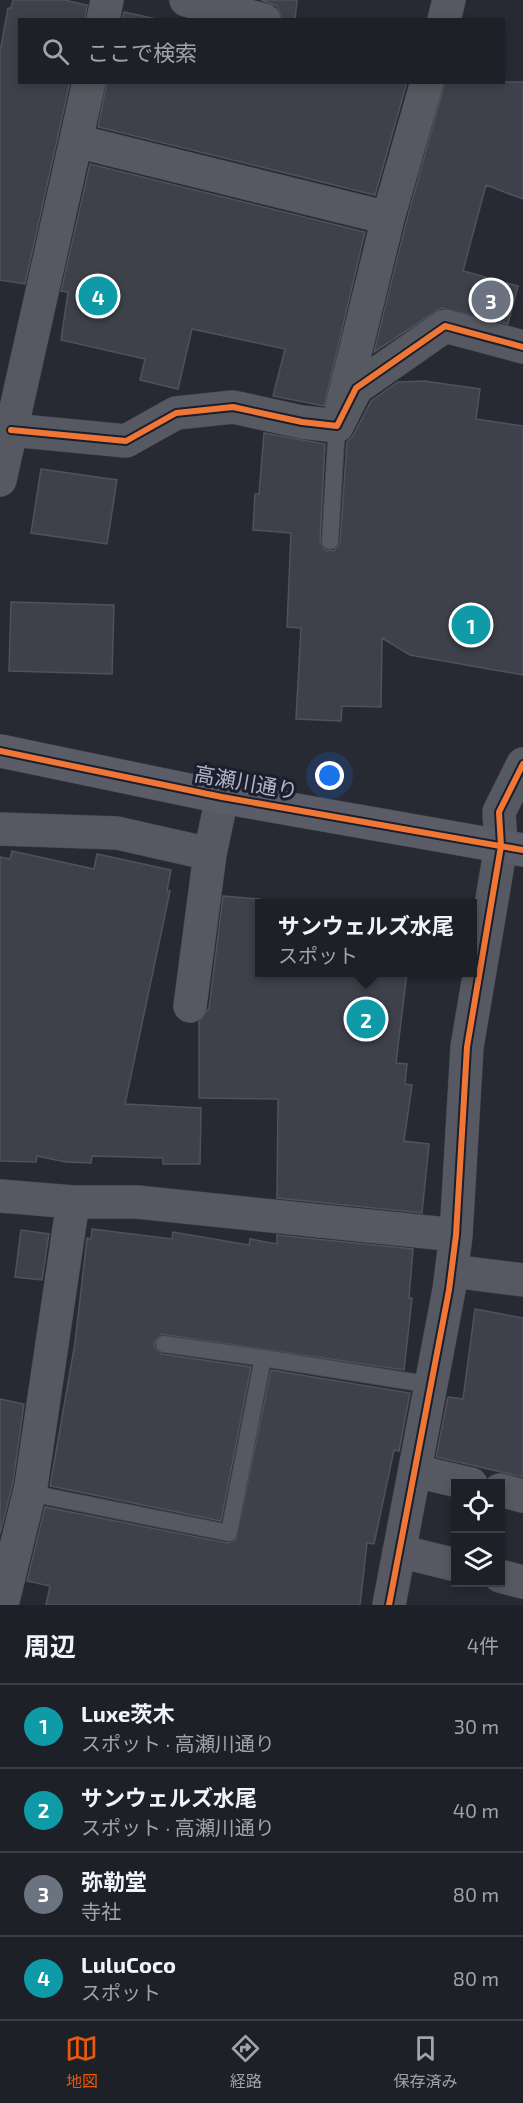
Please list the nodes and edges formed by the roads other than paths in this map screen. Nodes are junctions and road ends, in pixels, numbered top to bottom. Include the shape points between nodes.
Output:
1 (108, 0) edge
2 (186, 0) edge
3 (449, 0) edge
4 (104, 18) edge
5 (256, 18) edge
6 (444, 18) edge
7 (89, 84) edge
8 (426, 84) edge
9 (76, 141) junction
10 (388, 218) junction
11 (523, 347) edge
12 (337, 426) junction
13 (11, 430) junction
14 (0, 480) edge
15 (330, 541) dead end
16 (0, 752) edge
17 (523, 764) edge
18 (222, 797) junction
19 (0, 829) edge
20 (512, 848) edge
21 (210, 854) junction
22 (190, 1006) dead end
23 (0, 1196) edge
24 (73, 1202) junction
25 (456, 1235) junction
26 (452, 1271) junction
27 (523, 1280) edge
28 (164, 1344) dead end
29 (263, 1358) junction
30 (432, 1385) junction
31 (415, 1471) junction
32 (451, 1479) edge
33 (505, 1491) edge
34 (30, 1493) junction
35 (523, 1496) edge
36 (9, 1546) edge
37 (399, 1551) junction
38 (451, 1564) edge
39 (505, 1577) edge
40 (523, 1582) edge
41 (2, 1605) edge
42 (389, 1605) edge

1 - 4 street
2 - 5 street
3 - 6 street
7 - 9 street
8 - 10 street
9 - 10 street
9 - 13 street
10 - 12 street
11 - 12 street via 445,326 356,388
12 - 13 street via 233,407 176,413 126,441
12 - 15 lane
13 - 14 street
16 - 18 street, 高瀬川通り
17 - 20 street via 499,812
18 - 20 street, 高瀬川通り
18 - 21 street
19 - 21 street via 117,833
20 - 25 street via 467,1047
21 - 22 street
23 - 24 street
24 - 25 street via 137,1202
24 - 34 street
25 - 26 street
26 - 27 street
26 - 30 street
28 - 29 lane
29 - 30 lane
29 - 34 lane via 229,1533
30 - 31 street
31 - 32 street
31 - 37 street
33 - 35 street
34 - 36 street
36 - 41 street
37 - 38 street
37 - 42 street
39 - 40 street

